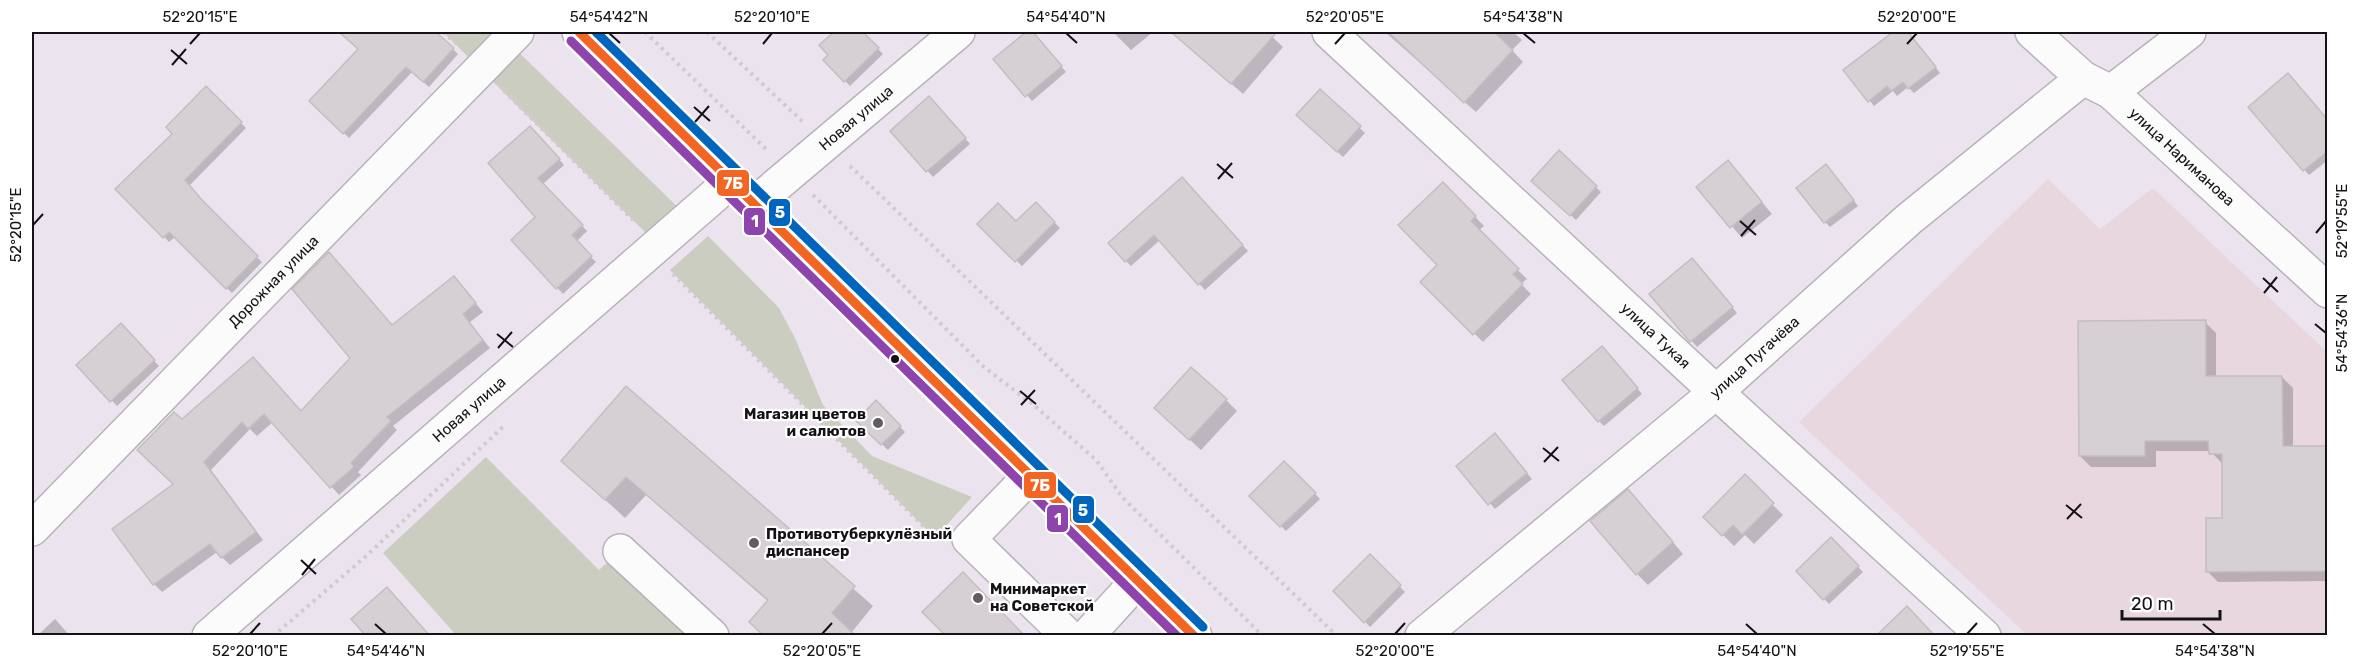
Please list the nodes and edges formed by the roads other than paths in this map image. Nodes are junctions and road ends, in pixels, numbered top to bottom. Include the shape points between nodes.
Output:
1 (517, 32) edge
2 (579, 32) edge
3 (958, 32) edge
4 (1329, 32) edge
5 (2032, 32) edge
6 (2189, 32) edge
7 (2097, 85) junction
8 (730, 182) junction
9 (753, 205) junction
10 (2328, 291) edge
11 (1716, 392) junction
12 (1031, 475) junction
13 (32, 529) edge
14 (620, 551) dead end
15 (1138, 580) junction
16 (209, 636) edge
17 (712, 636) edge
18 (1068, 636) edge
19 (1087, 636) edge
20 (1195, 636) edge
21 (1422, 636) edge
22 (1984, 636) edge

1 - 13 street, Дорожная улица
2 - 8 street
3 - 9 street, Новая улица
4 - 11 street, улица Тукая
5 - 7 street, улица Нариманова
6 - 7 street, улица Пугачёва
7 - 10 street, улица Нариманова
7 - 11 street, улица Пугачёва via 1909,219
8 - 9 street
8 - 16 street, Новая улица via 664,257
9 - 12 street
11 - 21 street, улица Пугачёва
11 - 22 street, улица Тукая
12 - 15 street
12 - 18 street via 969,539
14 - 17 street
15 - 19 street
15 - 20 street

